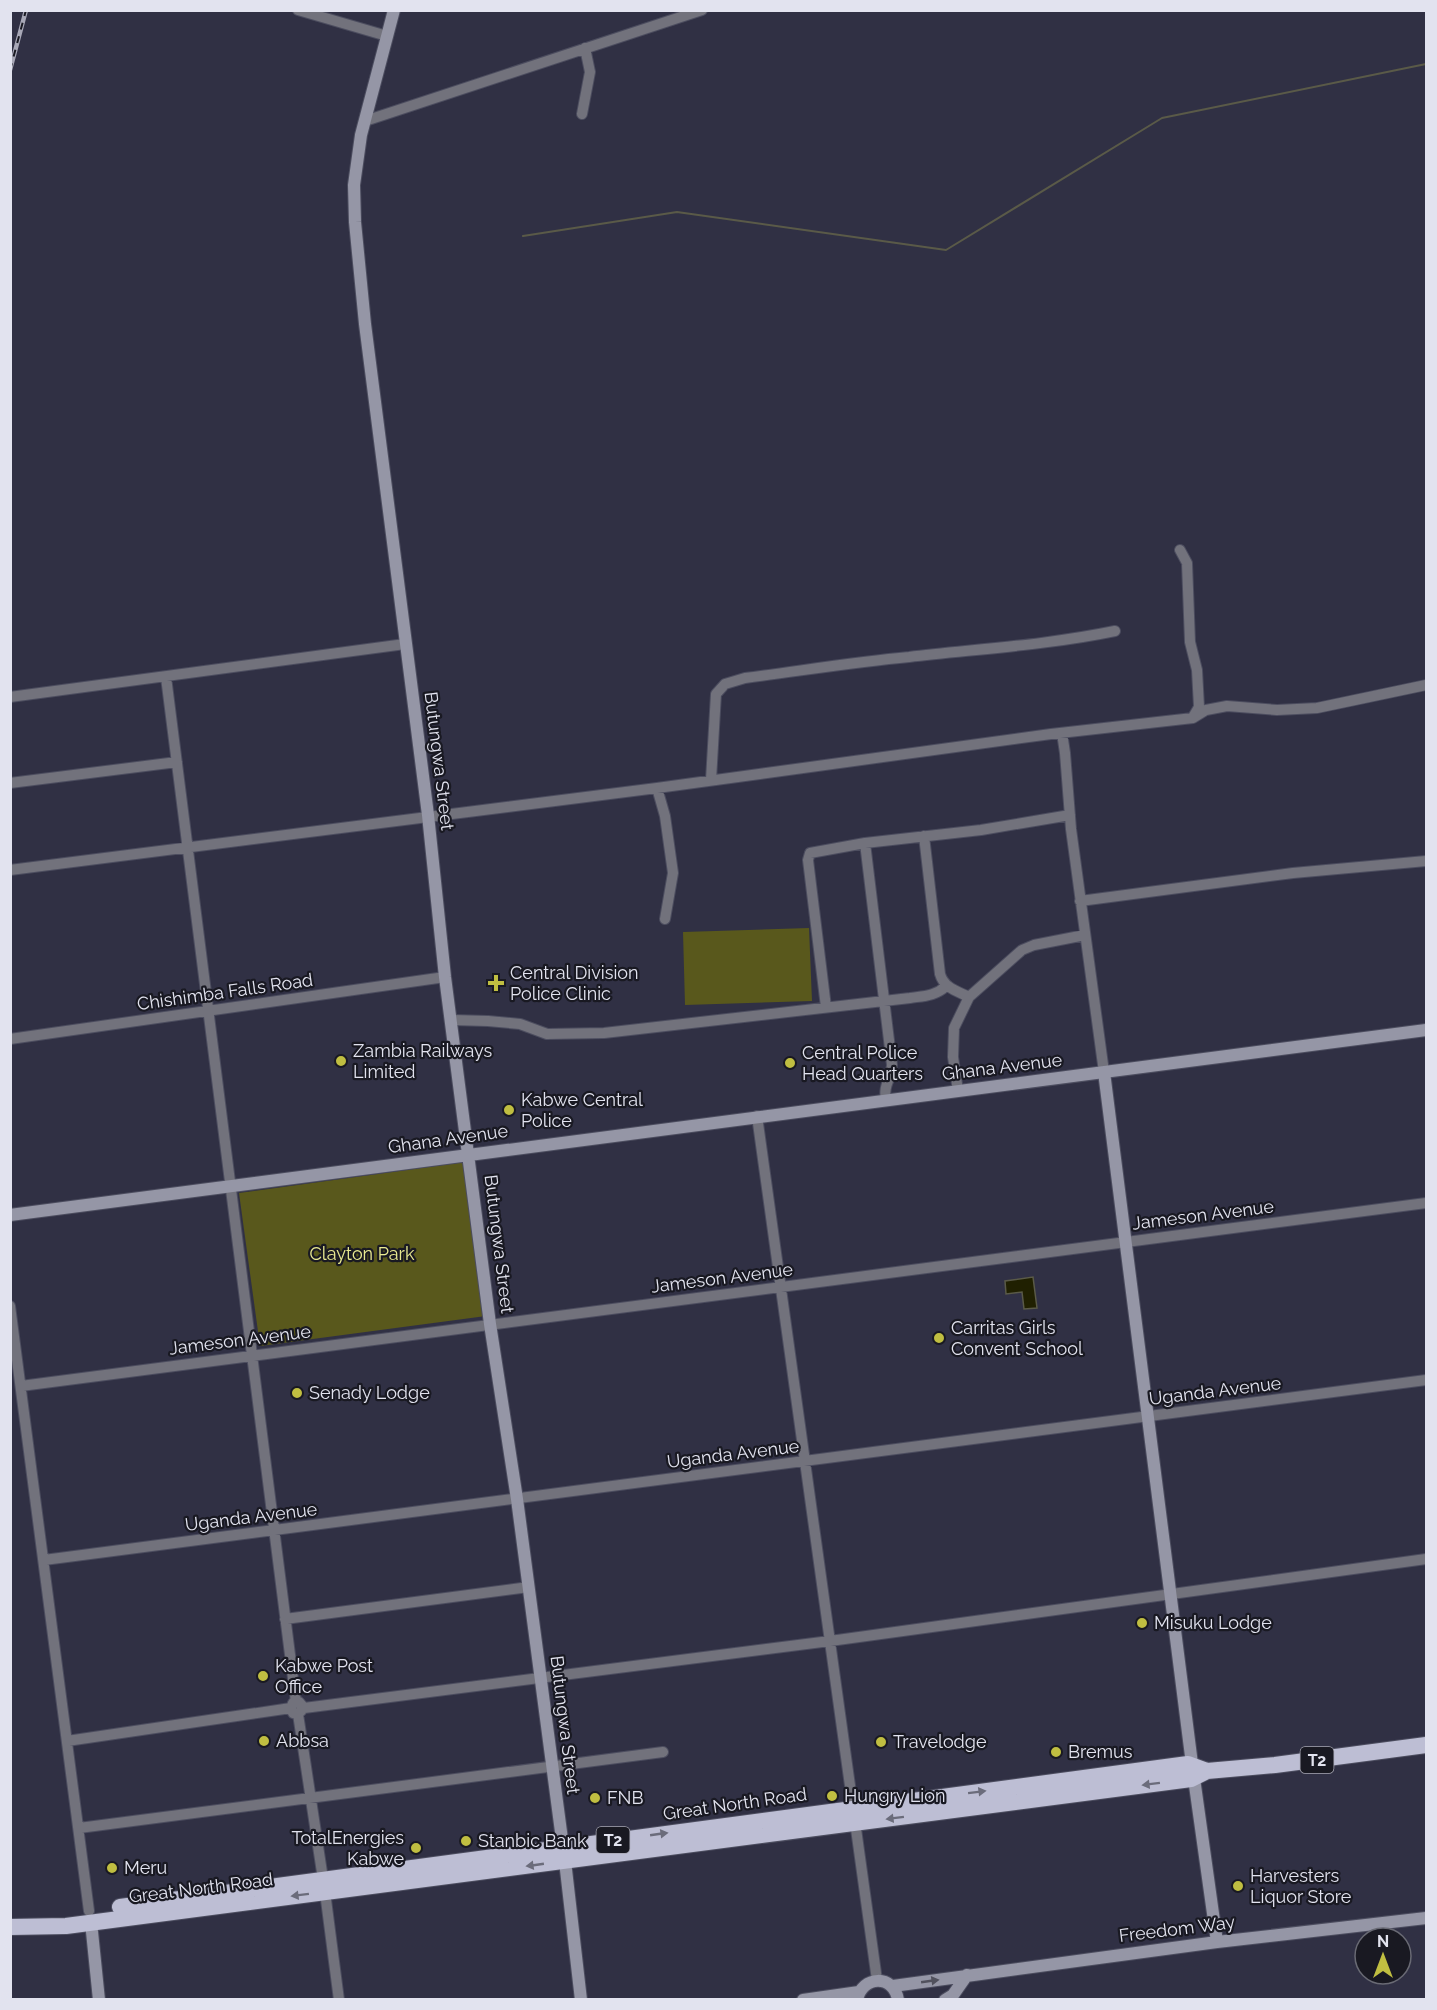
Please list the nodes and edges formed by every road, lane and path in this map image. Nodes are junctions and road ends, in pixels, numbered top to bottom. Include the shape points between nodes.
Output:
1 (298, 10) edge
2 (394, 10) edge
3 (702, 10) edge
4 (387, 36) junction
5 (585, 48) junction
6 (582, 114) dead end
7 (364, 120) junction
8 (1180, 550) dead end
9 (1115, 631) dead end
10 (405, 644) junction
11 (166, 677) junction
12 (1426, 685) edge
13 (10, 697) edge
14 (1193, 718) junction
15 (1062, 733) junction
16 (177, 762) junction
17 (711, 780) junction
18 (10, 783) edge
19 (657, 788) junction
20 (428, 815) junction
21 (1070, 815) junction
22 (924, 836) junction
23 (865, 843) junction
24 (188, 847) junction
25 (1426, 861) edge
26 (10, 870) edge
27 (1080, 901) junction
28 (665, 919) dead end
29 (1085, 935) junction
30 (445, 977) junction
31 (946, 986) junction
32 (969, 997) junction
33 (884, 1000) junction
34 (826, 1007) junction
35 (208, 1011) junction
36 (452, 1020) junction
37 (1426, 1030) edge
38 (10, 1040) edge
39 (1104, 1072) junction
40 (958, 1091) junction
41 (886, 1101) junction
42 (757, 1116) junction
43 (470, 1155) junction
44 (231, 1186) junction
45 (1426, 1203) edge
46 (10, 1215) edge
47 (1126, 1242) junction
48 (781, 1287) junction
49 (10, 1306) edge
50 (490, 1324) junction
51 (252, 1356) junction
52 (1426, 1380) edge
53 (21, 1386) junction
54 (1148, 1417) junction
55 (805, 1461) junction
56 (517, 1498) junction
57 (274, 1530) junction
58 (1426, 1559) edge
59 (44, 1560) junction
60 (529, 1587) junction
61 (1171, 1594) junction
62 (285, 1619) junction
63 (830, 1641) junction
64 (541, 1679) junction
65 (297, 1708) junction
66 (67, 1741) junction
67 (1426, 1745) edge
68 (663, 1752) dead end
69 (552, 1765) junction
70 (1198, 1771) junction
71 (311, 1797) junction
72 (854, 1816) junction
73 (79, 1828) junction
74 (564, 1854) junction
75 (324, 1886) junction
76 (90, 1916) junction
77 (1426, 1918) edge
78 (15, 1927) edge
79 (1217, 1942) junction
80 (967, 1975) junction
81 (877, 1980) junction
82 (892, 1986) junction
83 (858, 1996) edge
84 (99, 2000) edge
85 (339, 2000) edge
86 (581, 2000) edge
87 (803, 2000) edge
88 (898, 2000) edge
89 (945, 2000) edge

1 - 4 street
2 - 4 main road, Butungwa Street
3 - 5 street
4 - 7 main road, Butungwa Street
5 - 6 street via 590,72
5 - 7 street
7 - 10 main road, Butungwa Street via 354,185 355,222
8 - 14 street via 1187,562 1190,642 1197,670 1199,707
9 - 17 street via 992,650 745,678 725,684 716,694
10 - 11 street
10 - 20 main road, Butungwa Street
11 - 13 street
11 - 16 street
12 - 14 street via 1317,708 1227,706 1206,710
14 - 15 street
15 - 17 street
15 - 21 street
16 - 18 street
16 - 24 street
17 - 19 street
19 - 20 street
19 - 28 street via 673,873
20 - 24 street
20 - 30 main road, Butungwa Street
21 - 22 street
21 - 27 street
22 - 23 street
22 - 31 street via 940,974
23 - 33 street
23 - 34 street via 814,851 808,856
24 - 26 street
24 - 35 street
25 - 27 street via 1293,873
27 - 29 street
29 - 32 street via 1022,950
29 - 39 street
30 - 35 street, Chishimba Falls Road
30 - 36 main road, Butungwa Street
31 - 32 street
31 - 33 street via 932,995
32 - 40 street via 954,1028
33 - 34 street
33 - 41 street via 892,1065 884,1089
34 - 36 street via 604,1033 547,1034 520,1024
35 - 38 street, Chishimba Falls Road
35 - 44 street
36 - 43 main road, Butungwa Street
37 - 39 main road, Ghana Avenue
39 - 40 main road, Ghana Avenue
39 - 47 main road
40 - 41 main road, Ghana Avenue
41 - 42 main road, Ghana Avenue
42 - 43 main road, Ghana Avenue
42 - 48 street
43 - 44 main road, Ghana Avenue
43 - 50 main road, Butungwa Street
44 - 46 main road, Ghana Avenue
44 - 51 street
45 - 47 street, Jameson Avenue
47 - 48 street, Jameson Avenue
47 - 54 main road
48 - 50 street, Jameson Avenue
48 - 55 street
49 - 53 street
50 - 51 street, Jameson Avenue
50 - 56 main road, Butungwa Street
51 - 53 street, Jameson Avenue
51 - 57 street
52 - 54 street, Uganda Avenue
53 - 59 street
54 - 55 street, Uganda Avenue
54 - 61 main road
55 - 56 street, Uganda Avenue
55 - 63 street
56 - 57 street, Uganda Avenue
56 - 60 main road, Butungwa Street
57 - 59 street, Uganda Avenue
57 - 62 street
58 - 61 street
59 - 66 street
60 - 62 street
60 - 64 main road, Butungwa Street
61 - 63 street
61 - 70 main road
62 - 65 street
63 - 64 street
63 - 72 street
64 - 65 street
64 - 69 main road, Butungwa Street
65 - 66 street
65 - 71 street
66 - 73 street
67 - 70 highway, Great North Road / T2
68 - 69 street
69 - 71 street
69 - 74 main road, Butungwa Street
70 - 72 highway, Great North Road / T2
70 - 79 main road
71 - 73 street
71 - 75 street
72 - 74 highway, Great North Road / T2
72 - 81 street
73 - 76 street
74 - 75 highway, Great North Road / T2
74 - 86 main road, Butungwa Street
75 - 76 highway, Great North Road / T2
75 - 85 street
76 - 78 highway, Great North Road / T2 via 66,1926
76 - 84 main road
77 - 79 main road, Freedom Way
79 - 80 main road, Freedom Way
82 -> 80 main road, Freedom Way
80 - 89 main road
81 - 82 main road
81 - 83 main road via 866,1983
82 - 88 main road
83 - 87 main road

